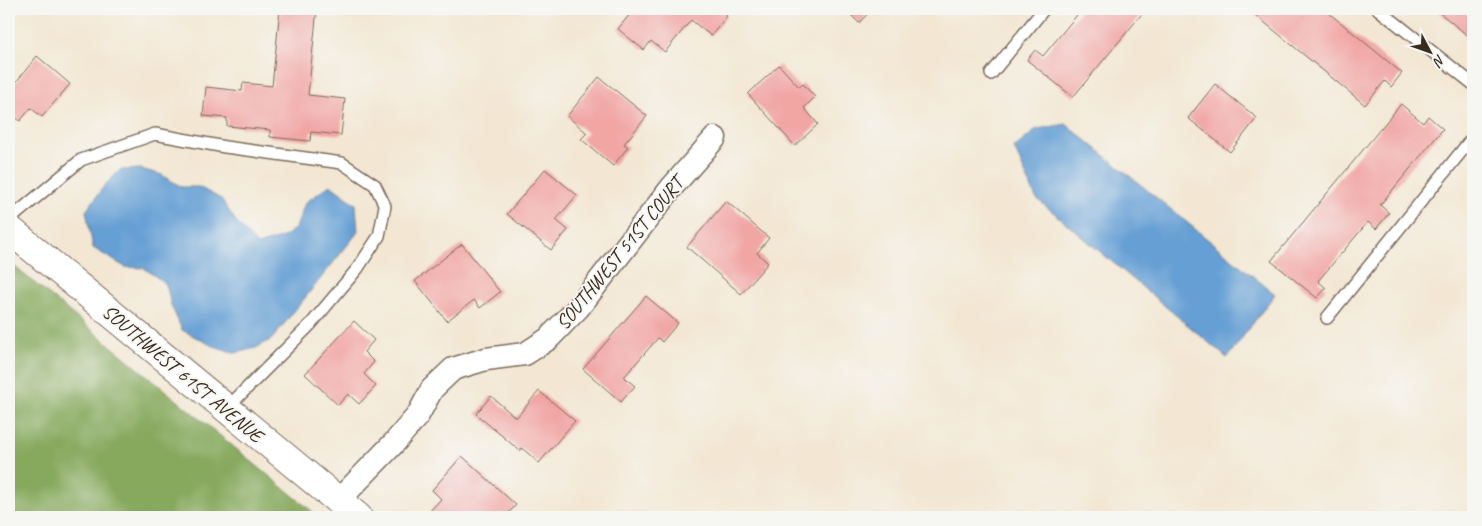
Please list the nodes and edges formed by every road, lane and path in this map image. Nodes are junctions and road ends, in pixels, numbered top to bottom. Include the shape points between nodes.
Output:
1 (1044, 9) edge
2 (1378, 9) edge
3 (991, 74) dead end
4 (1473, 84) edge
5 (1473, 137) edge
6 (715, 138) dead end
7 (9, 220) edge
8 (9, 229) edge
9 (1327, 318) dead end
10 (226, 409) junction
11 (348, 509) edge

1 - 3 lane
2 - 4 lane
5 - 9 lane
6 - 11 street, SOUTHWEST 51ST COURT via 672,187 580,307 548,339 525,354 486,359 453,369 432,389 418,415
7 - 10 lane via 81,160 155,134 342,163 376,185 385,206 379,236 358,268 311,324
8 - 10 street, SOUTHWEST 61ST AVENUE
10 - 11 street, SOUTHWEST 61ST AVENUE

